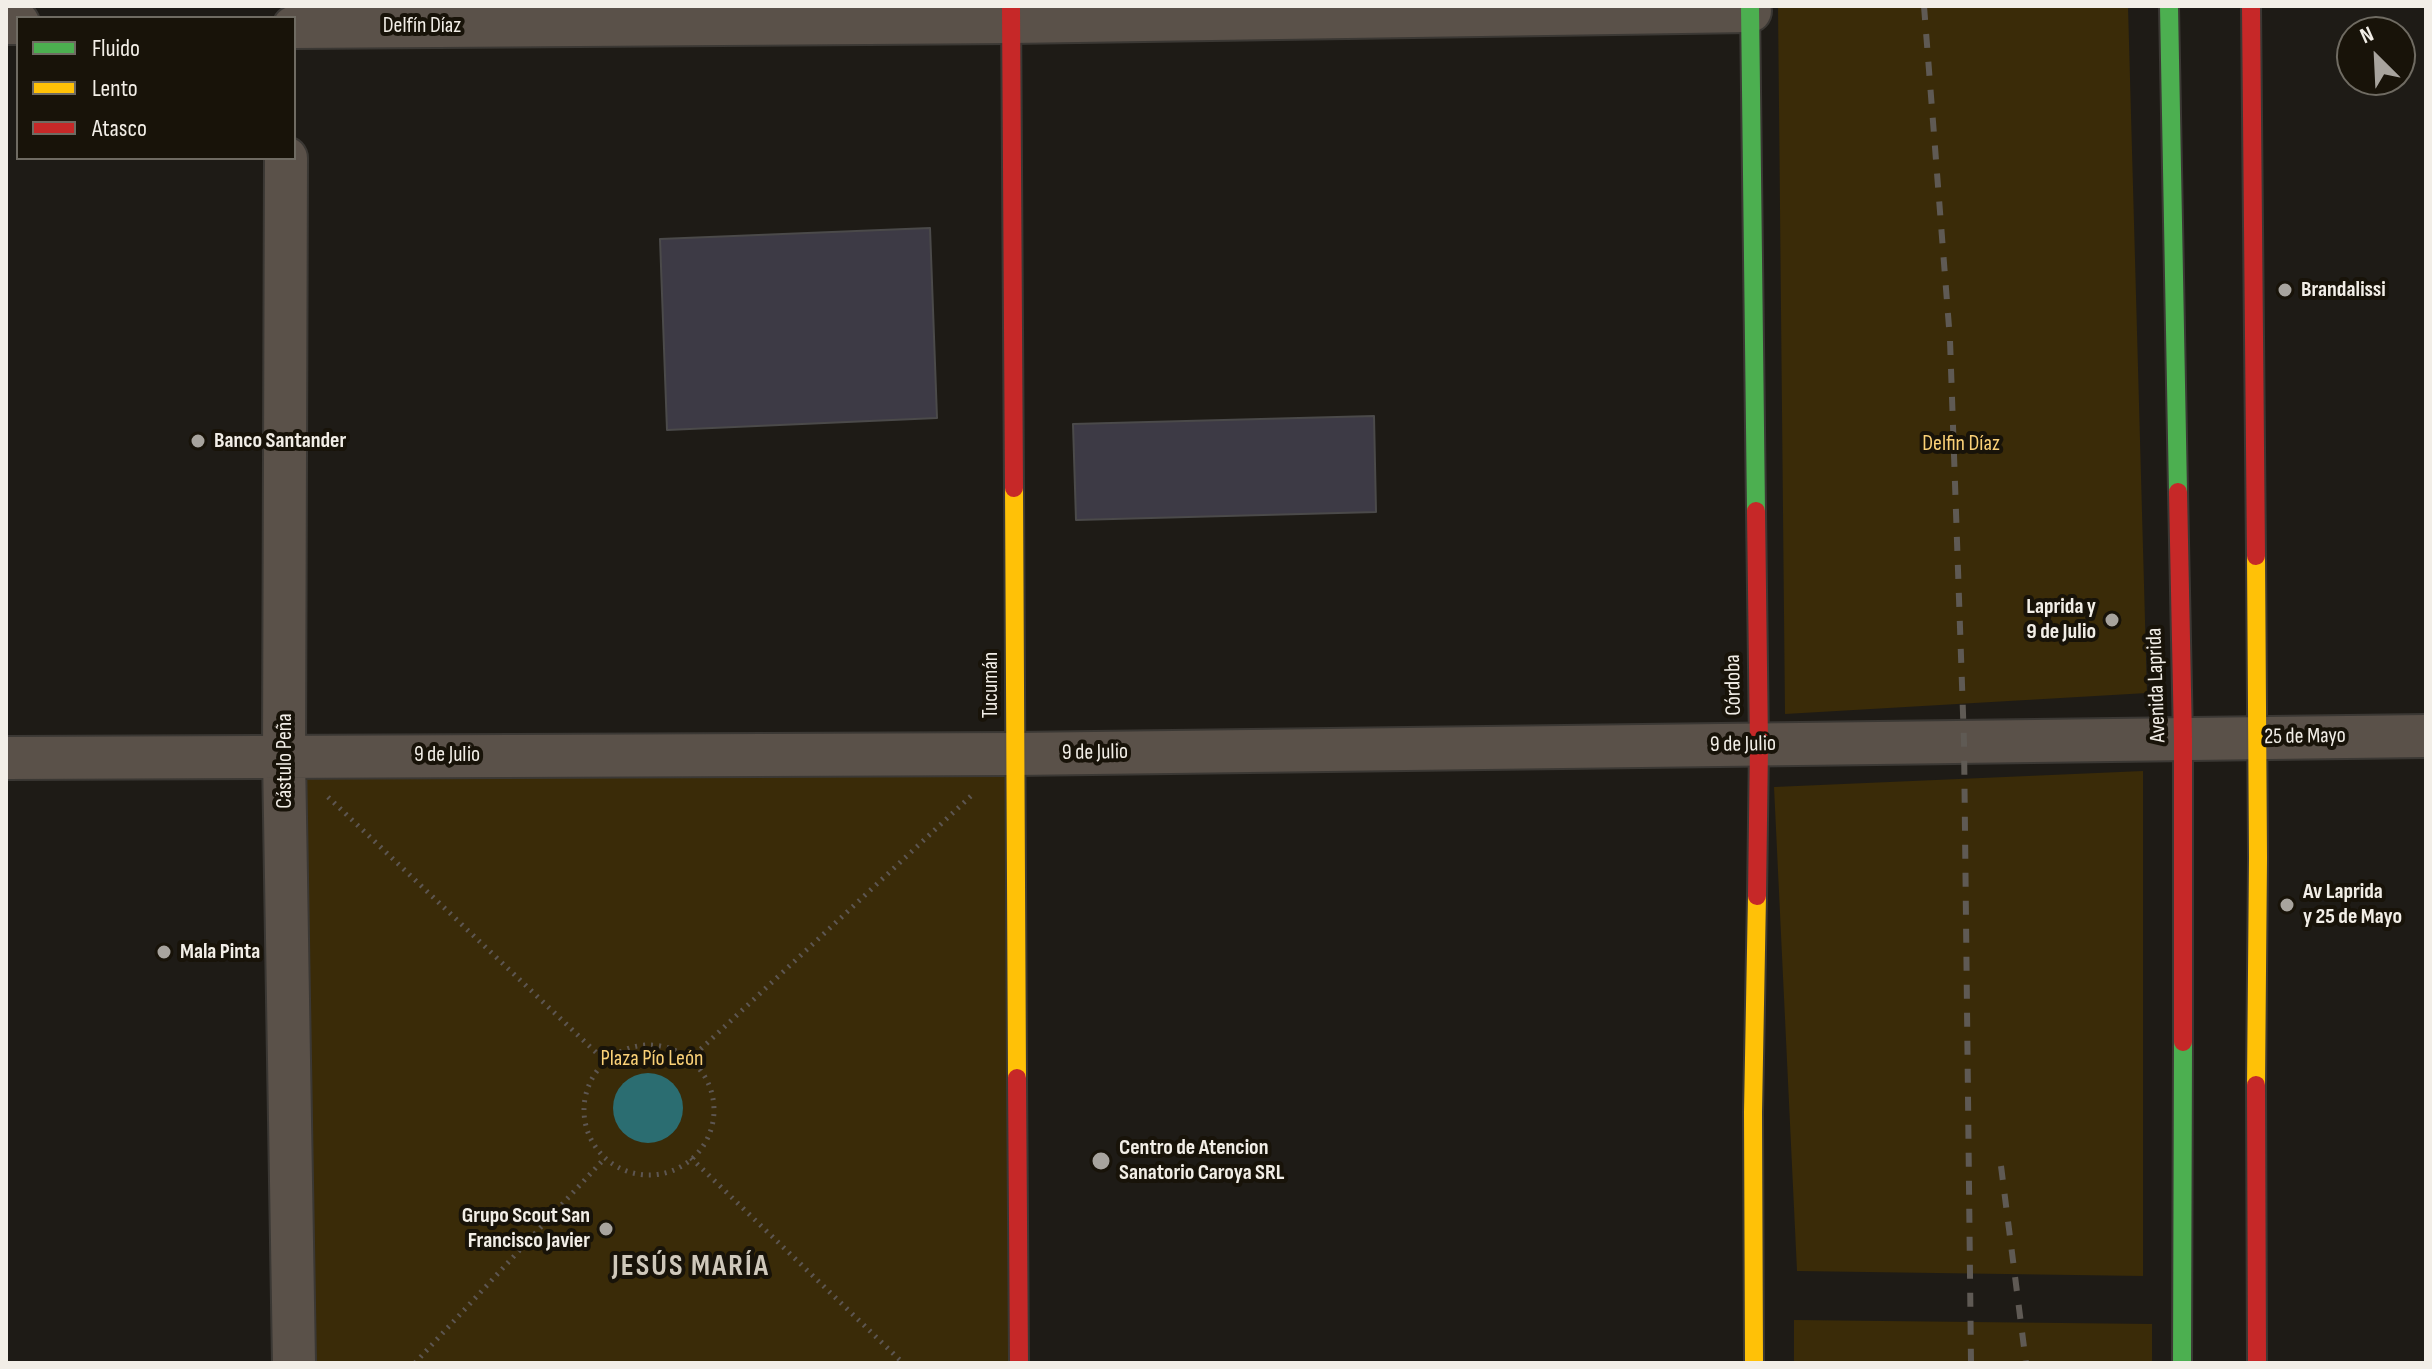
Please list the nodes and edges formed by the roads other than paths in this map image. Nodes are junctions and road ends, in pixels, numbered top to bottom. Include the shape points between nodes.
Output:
1 (2169, 6) edge
2 (2251, 6) edge
3 (1750, 8) edge
4 (1011, 14) edge
5 (296, 27) edge
6 (286, 160) edge
7 (2426, 736) edge
8 (2255, 737) junction
9 (2183, 739) junction
10 (1759, 745) junction
11 (1015, 754) junction
12 (284, 756) junction
13 (6, 758) edge
14 (294, 1363) edge
15 (1019, 1363) edge
16 (1754, 1363) edge
17 (2182, 1363) edge
18 (2257, 1363) edge

1 - 9 main road, Avenida Laprida
2 - 8 main road
3 - 4 street, Delfín Díaz
3 - 10 main road, Córdoba
4 - 5 street, Delfín Díaz
4 - 11 main road, Tucumán
6 - 12 street, Cástulo Peña
7 - 8 street, 25 de Mayo
8 - 9 street, 25 de Mayo
8 - 18 main road
9 - 10 street, 9 de Julio
9 - 17 main road, Avenida Laprida
10 - 11 street, 9 de Julio
10 - 16 main road, Córdoba
11 - 12 street, 9 de Julio
11 - 15 main road, Tucumán
12 - 13 street, 9 de Julio
12 - 14 street, Cástulo Peña

